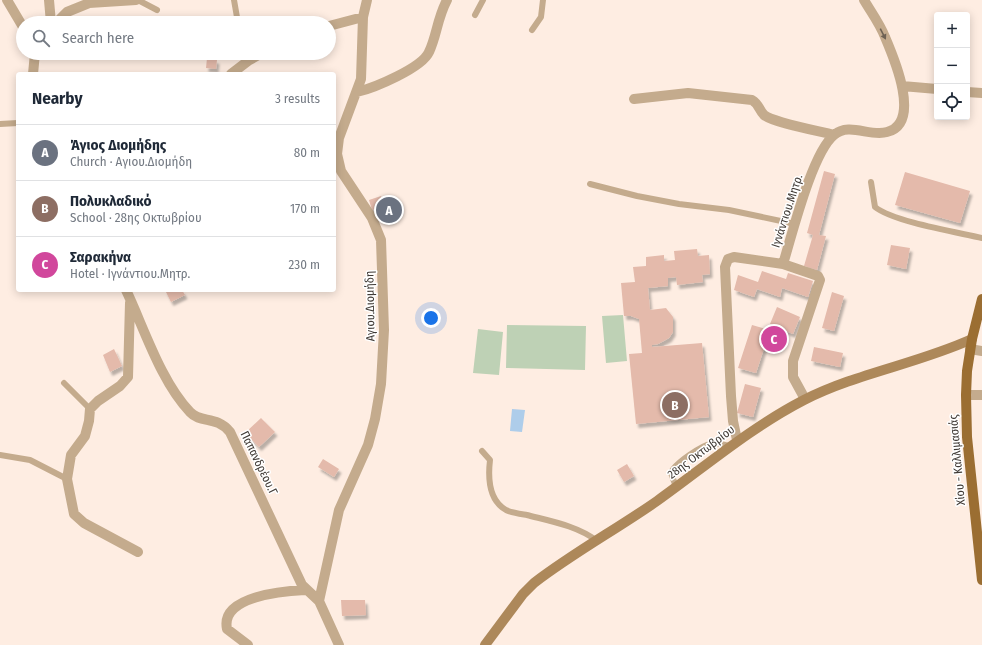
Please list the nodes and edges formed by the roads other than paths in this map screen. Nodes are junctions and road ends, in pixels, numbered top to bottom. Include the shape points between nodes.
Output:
1 (7, 0) edge
2 (49, 0) edge
3 (137, 0) edge
4 (234, 0) edge
5 (367, 0) edge
6 (447, 0) edge
7 (483, 0) edge
8 (542, 0) edge
9 (864, 0) edge
10 (79, 4) edge
11 (157, 10) dead end
12 (476, 15) dead end
13 (16, 16) edge
14 (50, 16) edge
15 (63, 16) edge
16 (237, 16) edge
17 (363, 17) junction
18 (336, 24) edge
19 (532, 30) dead end
20 (34, 60) edge
21 (244, 60) edge
22 (33, 72) edge
23 (234, 72) edge
24 (902, 86) junction
25 (934, 89) edge
26 (357, 92) junction
27 (970, 92) edge
28 (982, 93) edge
29 (634, 99) dead end
30 (16, 123) edge
31 (0, 124) edge
32 (834, 135) junction
33 (871, 182) dead end
34 (590, 184) dead end
35 (795, 224) junction
36 (982, 238) edge
37 (783, 264) junction
38 (128, 293) edge
39 (982, 298) edge
40 (971, 344) junction
41 (982, 351) edge
42 (64, 383) dead end
43 (966, 394) junction
44 (982, 394) edge
45 (805, 399) junction
46 (90, 409) junction
47 (733, 443) junction
48 (482, 451) dead end
49 (0, 455) edge
50 (67, 479) junction
51 (676, 487) junction
52 (597, 541) junction
53 (138, 552) dead end
54 (982, 580) edge
55 (305, 590) junction
56 (319, 601) junction
57 (248, 645) edge
58 (339, 645) edge
59 (485, 645) edge

1 - 13 street
2 - 14 street
3 - 10 street
3 - 11 lane
4 - 16 lane
5 - 17 street, Αγιου.Διομήδη
6 - 26 street via 426,58 373,88
7 - 12 lane
8 - 19 lane via 541,17
9 -> 24 street via 885,36
10 - 15 street
17 - 18 street
17 - 26 street, Αγιου.Διομήδη via 362,67
20 - 22 street
21 - 23 street
24 - 25 street
24 - 32 street via 906,105 904,115 892,130 882,133 844,130
26 - 56 street, Αγιου.Διομήδη via 339,138 337,159 341,171 372,218 381,240 384,330 381,377 376,419 368,446 339,510
27 - 28 street
29 - 32 street via 688,93 752,100 757,102 764,114 776,120
30 - 31 lane
32 - 35 street, Ιγνάντιου.Μητρ. via 818,158
33 - 36 lane via 875,207 881,212
34 - 35 lane via 658,200 729,210
35 - 37 street, Ιγνάντιου.Μητρ.
37 - 45 street, Ιγνάντιου.Μητρ. via 818,276 820,280 793,361 793,377
37 - 47 street via 734,257 728,259 725,267
38 - 46 street via 128,377
38 - 55 street, Παπανδρέου.Γ via 161,367 187,409 194,416 221,423 230,432
39 - 40 main road, Χίου - Καλλιμασιάς
40 - 41 street
40 - 43 main road, Χίου - Καλλιμασιάς
40 - 45 main road, 28ης Οκτωβρίου via 855,380
42 - 46 lane
43 - 44 street
43 - 54 main road, Χίου - Καλλιμασιάς via 967,437
45 - 47 main road, 28ης Οκτωβρίου
46 - 50 street via 84,436 71,455
47 - 51 main road, 28ης Οκτωβρίου
47 - 51 lane via 709,444 685,458 671,473
48 - 52 lane via 490,460 491,489 506,510 564,525
49 - 50 lane via 30,460
50 - 53 street via 74,514 84,523
51 - 52 main road, 28ης Οκτωβρίου
52 - 59 main road, 28ης Οκτωβρίου via 527,589
55 - 56 street, Παπανδρέου.Γ
55 - 57 street via 268,594 235,607 227,618 227,629
56 - 58 street, Παπανδρέου.Γ

